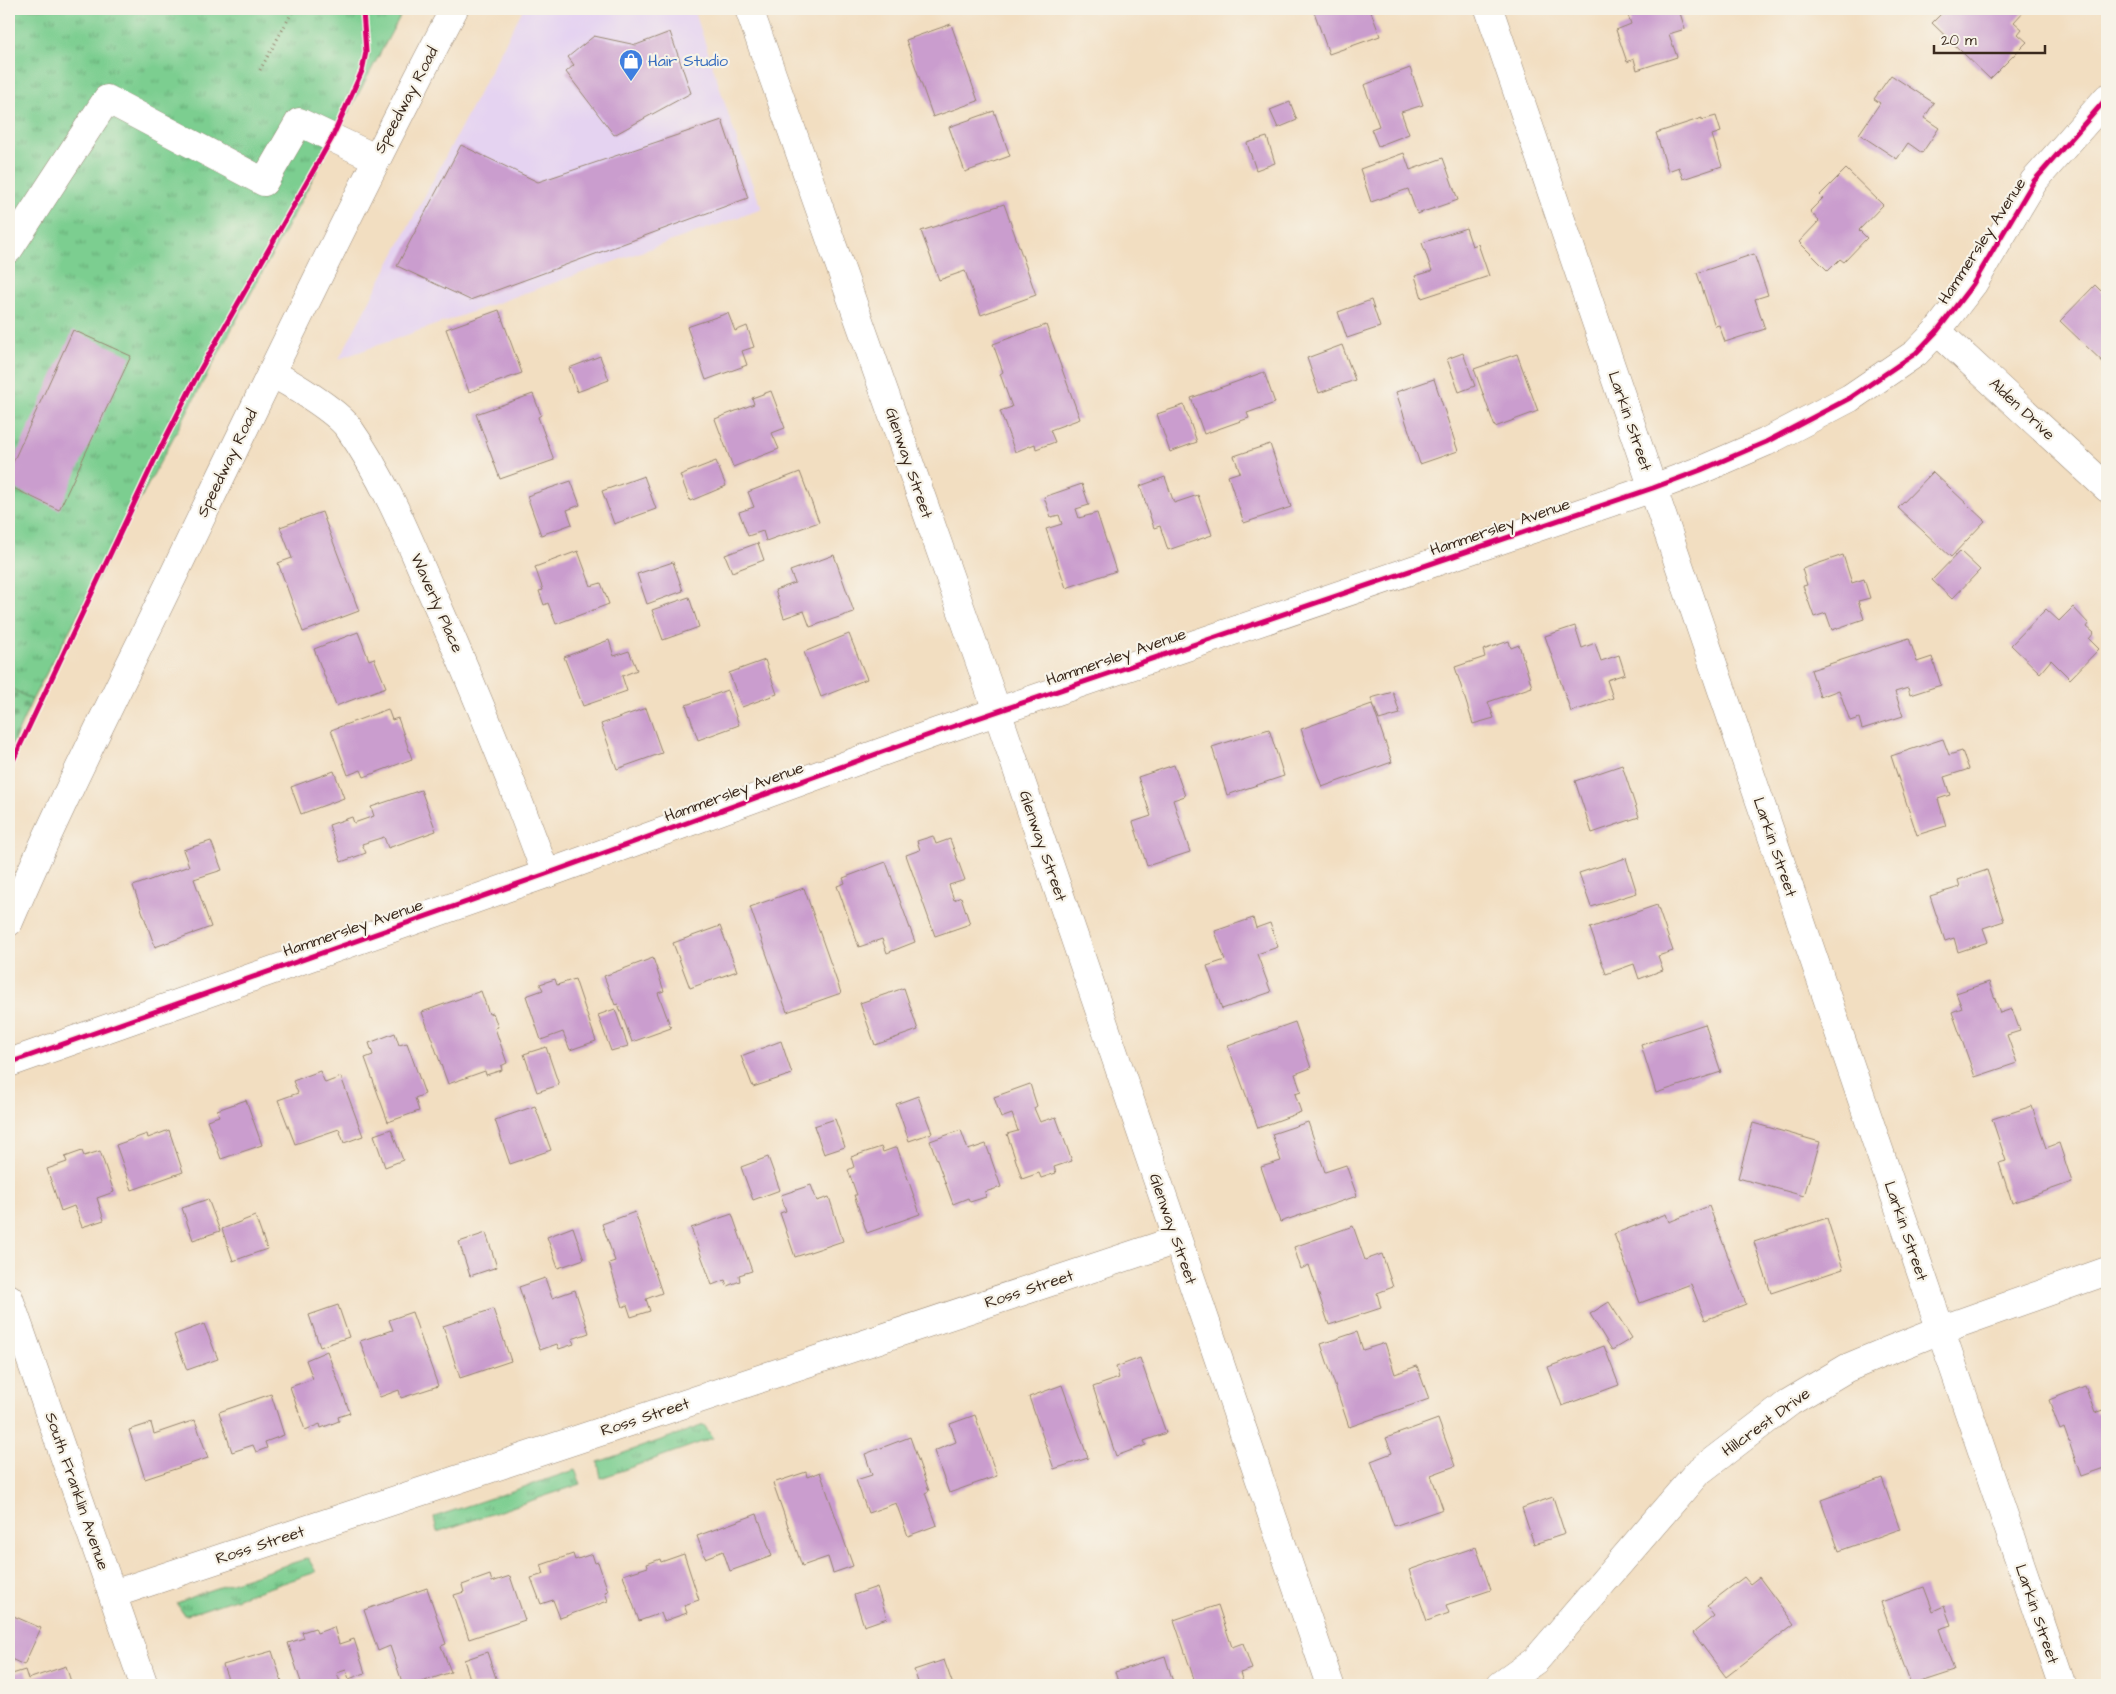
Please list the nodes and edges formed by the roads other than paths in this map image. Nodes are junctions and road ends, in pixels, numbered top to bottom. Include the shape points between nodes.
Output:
1 (454, 9) edge
2 (749, 9) edge
3 (1489, 9) edge
4 (2107, 98) edge
5 (376, 158) junction
6 (9, 249) edge
7 (1937, 331) junction
8 (271, 372) junction
9 (1653, 488) junction
10 (2107, 488) edge
11 (997, 712) junction
12 (546, 874) junction
13 (9, 922) edge
14 (9, 1063) edge
15 (1177, 1240) junction
16 (2107, 1271) edge
17 (9, 1298) edge
18 (1940, 1330) junction
19 (113, 1594) junction
20 (144, 1685) edge
21 (1330, 1685) edge
22 (1502, 1685) edge
23 (2062, 1685) edge

1 - 5 street, Speedway Road
2 - 11 street, Glenway Street
3 - 9 street, Larkin Street
4 - 7 street, Hammersley Avenue via 2034,181 1973,284
5 - 6 street via 298,122 264,182 107,99
5 - 8 street, Speedway Road
7 - 9 street, Hammersley Avenue via 1916,354 1850,398 1766,442
7 - 10 street, Alden Drive
8 - 12 street, Waverly Place via 312,398 347,426 373,469 401,523 482,707
8 - 13 street, Speedway Road via 49,829
9 - 11 street, Hammersley Avenue
9 - 18 street, Larkin Street
11 - 12 street, Hammersley Avenue
11 - 15 street, Glenway Street
12 - 14 street, Hammersley Avenue
15 - 19 street, Ross Street
15 - 21 street, Glenway Street
16 - 18 street, Hillcrest Drive
17 - 19 street, South Franklin Avenue
18 - 22 street, Hillcrest Drive via 1847,1368 1790,1402 1696,1473 1536,1660
18 - 23 street, Larkin Street
19 - 20 street, South Franklin Avenue

